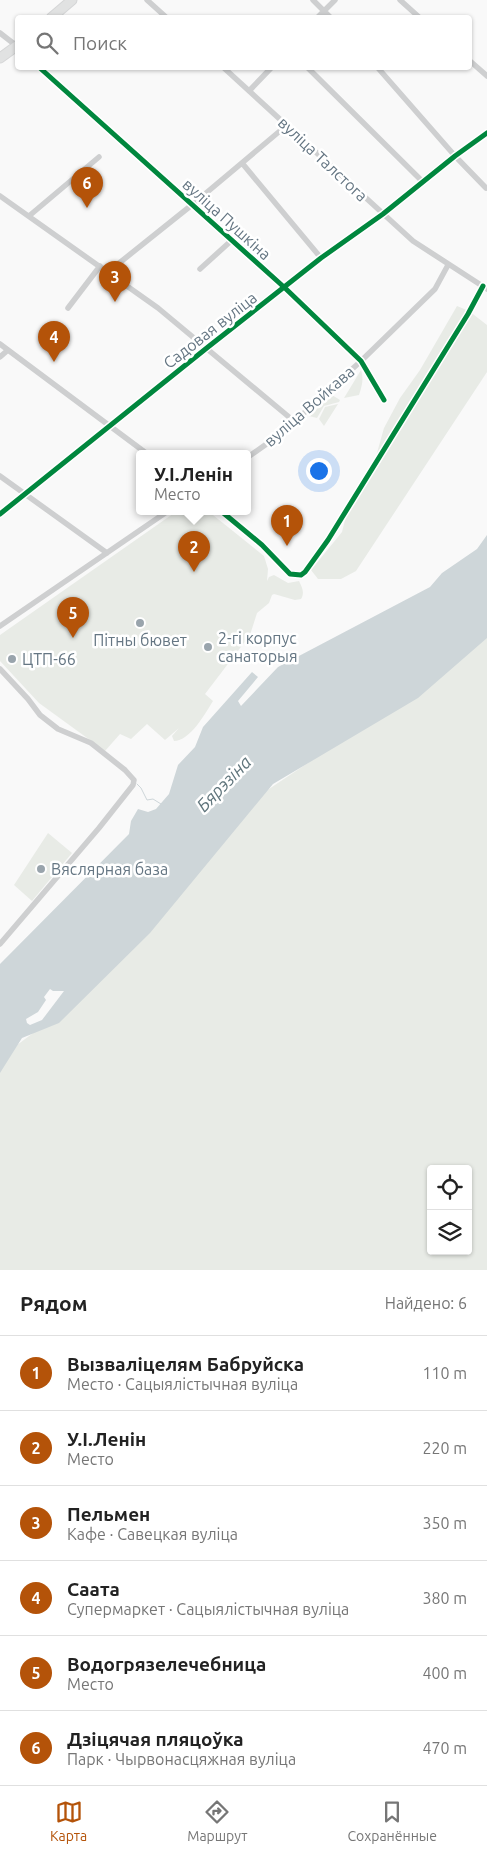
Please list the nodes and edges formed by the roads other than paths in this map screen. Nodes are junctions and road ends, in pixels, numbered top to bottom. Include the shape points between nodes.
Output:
1 (72, 0) edge
2 (147, 0) edge
3 (313, 0) edge
4 (334, 0) edge
5 (400, 0) edge
6 (324, 10) junction
7 (54, 15) edge
8 (164, 15) edge
9 (320, 15) edge
10 (328, 15) edge
11 (417, 15) edge
12 (0, 33) edge
13 (15, 44) edge
14 (15, 47) edge
15 (0, 58) edge
16 (472, 62) edge
17 (42, 70) edge
18 (226, 70) edge
19 (269, 70) edge
20 (310, 70) edge
21 (380, 70) edge
22 (487, 76) edge
23 (250, 90) junction
24 (287, 125) junction
25 (487, 133) edge
26 (455, 156) junction
27 (99, 157) dead end
28 (242, 163) junction
29 (423, 182) junction
30 (486, 188) edge
31 (0, 196) edge
32 (193, 204) junction
33 (383, 214) junction
34 (29, 216) junction
35 (232, 240) junction
36 (322, 258) junction
37 (448, 265) junction
38 (100, 266) junction
39 (200, 269) dead end
40 (108, 272) junction
41 (285, 288) junction
42 (485, 288) edge
43 (68, 308) dead end
44 (0, 344) edge
45 (208, 347) junction
46 (8, 350) junction
47 (0, 356) edge
48 (361, 362) junction
49 (384, 400) dead end
50 (295, 422) junction
51 (109, 426) junction
52 (142, 450) edge
53 (251, 455) edge
54 (0, 476) edge
55 (23, 494) junction
56 (0, 514) edge
57 (162, 515) edge
58 (226, 515) edge
59 (107, 552) junction
60 (0, 626) edge
61 (0, 669) edge
62 (0, 944) edge

1 - 7 main road
2 - 8 street
3 - 6 street
4 - 6 street
5 - 11 street
6 - 9 street
6 - 10 street
12 - 13 street
14 - 15 main road
16 - 22 street
17 - 32 street, вуліца Пушкіна
18 - 23 street, вуліца Талстога
19 - 23 street
20 - 29 street
21 - 26 street
23 - 24 street, вуліца Талстога
24 - 28 street
24 - 33 street, вуліца Талстога
25 - 26 street, Садовая вуліца
26 - 29 street, Садовая вуліца
26 - 30 street
27 - 34 street
28 - 32 street
28 - 36 street
29 - 33 street, Садовая вуліца
31 - 34 street
32 - 35 street, вуліца Пушкіна
32 - 40 street
33 - 36 street, Садовая вуліца
33 - 37 street, вуліца Талстога
34 - 38 street
35 - 39 street, вуліца Пушкіна
35 - 41 street, вуліца Пушкіна
36 - 41 street, Садовая вуліца
37 - 42 street, вуліца Талстога
37 - 48 street, вуліца Войкава via 435,289
38 - 40 street
38 - 43 street
40 - 45 street
41 - 45 street, Садовая вуліца
41 - 48 street, вуліца Пушкіна
42 - 58 street via 305,572 290,574
44 - 46 street
45 - 50 street
45 - 51 street, Садовая вуліца
46 - 47 street
46 - 51 street
48 - 49 street, вуліца Пушкіна
48 - 50 street, вуліца Войкава
50 - 53 street, вуліца Войкава
51 - 52 street
51 - 55 street, Садовая вуліца
54 - 55 street
55 - 56 street, Садовая вуліца
55 - 59 street
57 - 59 street
59 - 60 street
61 - 62 street via 40,715 58,729 91,743 134,780 99,828

